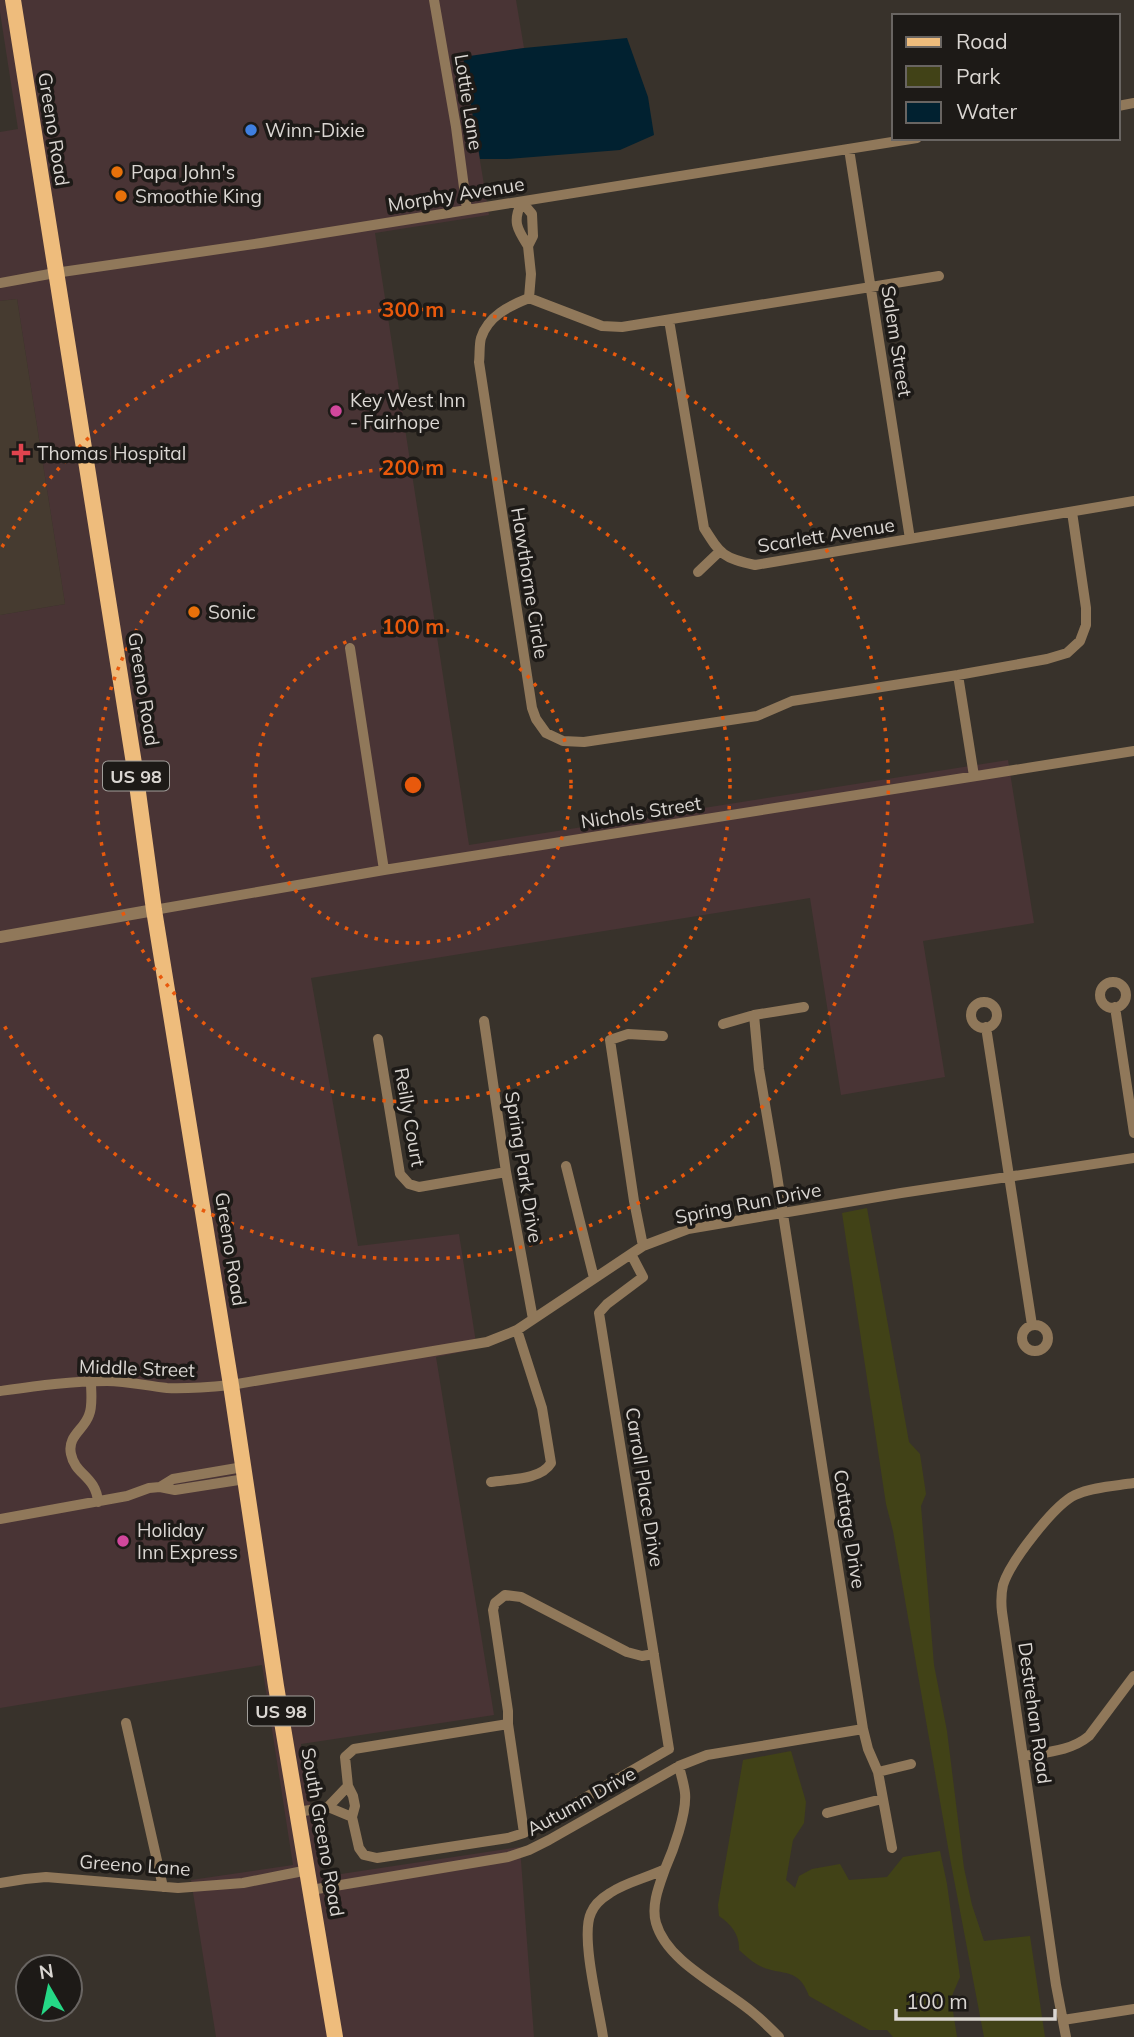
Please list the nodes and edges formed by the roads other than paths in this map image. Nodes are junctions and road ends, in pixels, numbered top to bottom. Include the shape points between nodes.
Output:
1 (13, 0) edge
2 (435, 0) edge
3 (905, 140) edge
4 (849, 149) junction
5 (522, 202) junction
6 (467, 211) junction
7 (55, 273) junction
8 (939, 276) dead end
9 (0, 283) edge
10 (871, 287) junction
11 (529, 298) junction
12 (669, 320) junction
13 (1134, 501) edge
14 (1072, 512) junction
15 (911, 539) junction
16 (719, 552) junction
17 (698, 572) dead end
18 (350, 648) dead end
19 (958, 675) junction
20 (1134, 751) edge
21 (974, 776) junction
22 (384, 870) junction
23 (155, 910) junction
24 (0, 937) edge
25 (804, 1007) dead end
26 (1115, 1007) dead end
27 (754, 1015) junction
28 (484, 1021) dead end
29 (723, 1024) dead end
30 (986, 1027) dead end
31 (663, 1035) dead end
32 (378, 1039) dead end
33 (1134, 1133) edge
34 (1134, 1158) edge
35 (566, 1166) dead end
36 (506, 1172) junction
37 (1010, 1177) junction
38 (782, 1213) junction
39 (643, 1246) junction
40 (631, 1254) junction
41 (594, 1278) junction
42 (533, 1319) junction
43 (1032, 1325) dead end
44 (517, 1330) junction
45 (91, 1382) junction
46 (231, 1385) junction
47 (0, 1391) edge
48 (244, 1473) junction
49 (491, 1482) dead end
50 (1134, 1483) edge
51 (98, 1502) junction
52 (0, 1519) edge
53 (654, 1654) junction
54 (1134, 1676) edge
55 (126, 1723) dead end
56 (508, 1724) junction
57 (863, 1729) junction
58 (1024, 1756) junction
59 (911, 1764) dead end
60 (679, 1766) junction
61 (878, 1772) junction
62 (348, 1786) junction
63 (883, 1799) junction
64 (328, 1807) junction
65 (298, 1812) junction
66 (828, 1812) dead end
67 (352, 1817) junction
68 (524, 1833) junction
69 (892, 1848) dead end
70 (665, 1869) junction
71 (308, 1870) junction
72 (0, 1883) edge
73 (163, 1887) junction
74 (311, 1890) junction
75 (1134, 2009) edge
76 (1063, 2020) junction
77 (335, 2037) edge
78 (603, 2037) edge
79 (779, 2037) edge
80 (1066, 2037) edge

1 - 7 main road, Greeno Road / US 98
2 - 6 street, Lottie Lane
3 - 4 street, Morphy Avenue
4 - 5 street, Morphy Avenue
4 - 10 street, Salem Street
5 - 6 street, Morphy Avenue
5 - 11 street via 532,214
6 - 7 street, Morphy Avenue
7 - 9 street, Morphy Avenue
7 - 23 main road, Greeno Road / US 98
8 - 10 street
10 - 12 street
10 - 15 street, Salem Street
11 - 12 street via 602,326
11 - 19 street, Hawthorne Circle via 494,318 481,338 479,362 532,708 546,733 563,741 584,742 757,716 792,701
12 - 16 street via 704,528
13 - 14 street, Scarlett Avenue
14 - 15 street, Scarlett Avenue
14 - 19 street, Hawthorne Circle via 1086,608 1080,640 1067,653 1047,659
15 - 16 street, Scarlett Avenue via 755,565
16 - 17 street
18 - 22 street
19 - 21 street
20 - 21 street, Nichols Street
21 - 22 street, Nichols Street
22 - 23 street, Nichols Street
23 - 24 street
23 - 46 main road, Greeno Road / US 98
25 - 27 street
26 - 33 street
27 - 29 street
27 - 38 street, Cottage Drive
28 - 36 street, Spring Park Drive
30 - 37 street
31 - 39 street via 628,1034 610,1040
32 - 36 street, Reilly Court via 400,1174 409,1184 419,1187
34 - 37 street, Spring Run Drive
35 - 41 street
36 - 42 street, Spring Park Drive
37 - 38 street, Spring Run Drive
37 - 43 street
38 - 39 street, Spring Run Drive via 688,1229
38 - 57 street, Cottage Drive
39 - 40 street, Spring Run Drive
40 - 41 street, Spring Run Drive
40 - 53 street, Carroll Place Drive via 643,1278 599,1313
41 - 42 street, Spring Run Drive
42 - 44 street, Spring Run Drive
44 - 46 street, Spring Run Drive via 487,1342
44 - 49 street via 542,1408 551,1463 537,1475
45 - 46 street, Middle Street via 166,1388
45 - 47 street, Middle Street
45 - 51 street via 91,1413 70,1443 76,1466 95,1486
46 - 48 main road, South Greeno Road / US 98
48 - 51 street via 173,1479 160,1487
48 - 65 main road, South Greeno Road / US 98
50 - 58 street, Destrehan Road via 1083,1492 1063,1502 1047,1518 1002,1587
51 - 52 street
53 - 56 street via 627,1652 521,1597 505,1595 493,1611
53 - 68 street, Carroll Place Drive via 669,1749
54 - 58 street via 1081,1743
55 - 73 street
56 - 62 street via 354,1749 344,1762
56 - 68 street
57 - 60 street, Autumn Drive via 707,1755
57 - 61 street, Cottage Drive
58 - 76 street, Destrehan Road
59 - 61 street
60 - 70 street via 685,1803
60 - 74 street, Autumn Drive via 529,1850
61 - 63 street, Cottage Drive
62 - 64 street
62 - 67 street via 355,1806
63 - 66 street
63 - 69 street, Cottage Drive
64 - 65 street
64 - 67 street
65 - 71 main road, South Greeno Road / US 98
67 - 68 street via 359,1848 371,1858
70 - 78 street via 621,1886 592,1910 588,1947
70 - 79 street via 655,1909 666,1944
71 - 73 street, Greeno Lane via 221,1885
71 - 74 main road, South Greeno Road / US 98
72 - 73 street, Greeno Lane via 47,1878
74 - 77 main road, South Greeno Road / US 98
75 - 76 street
76 - 80 street, Destrehan Road

